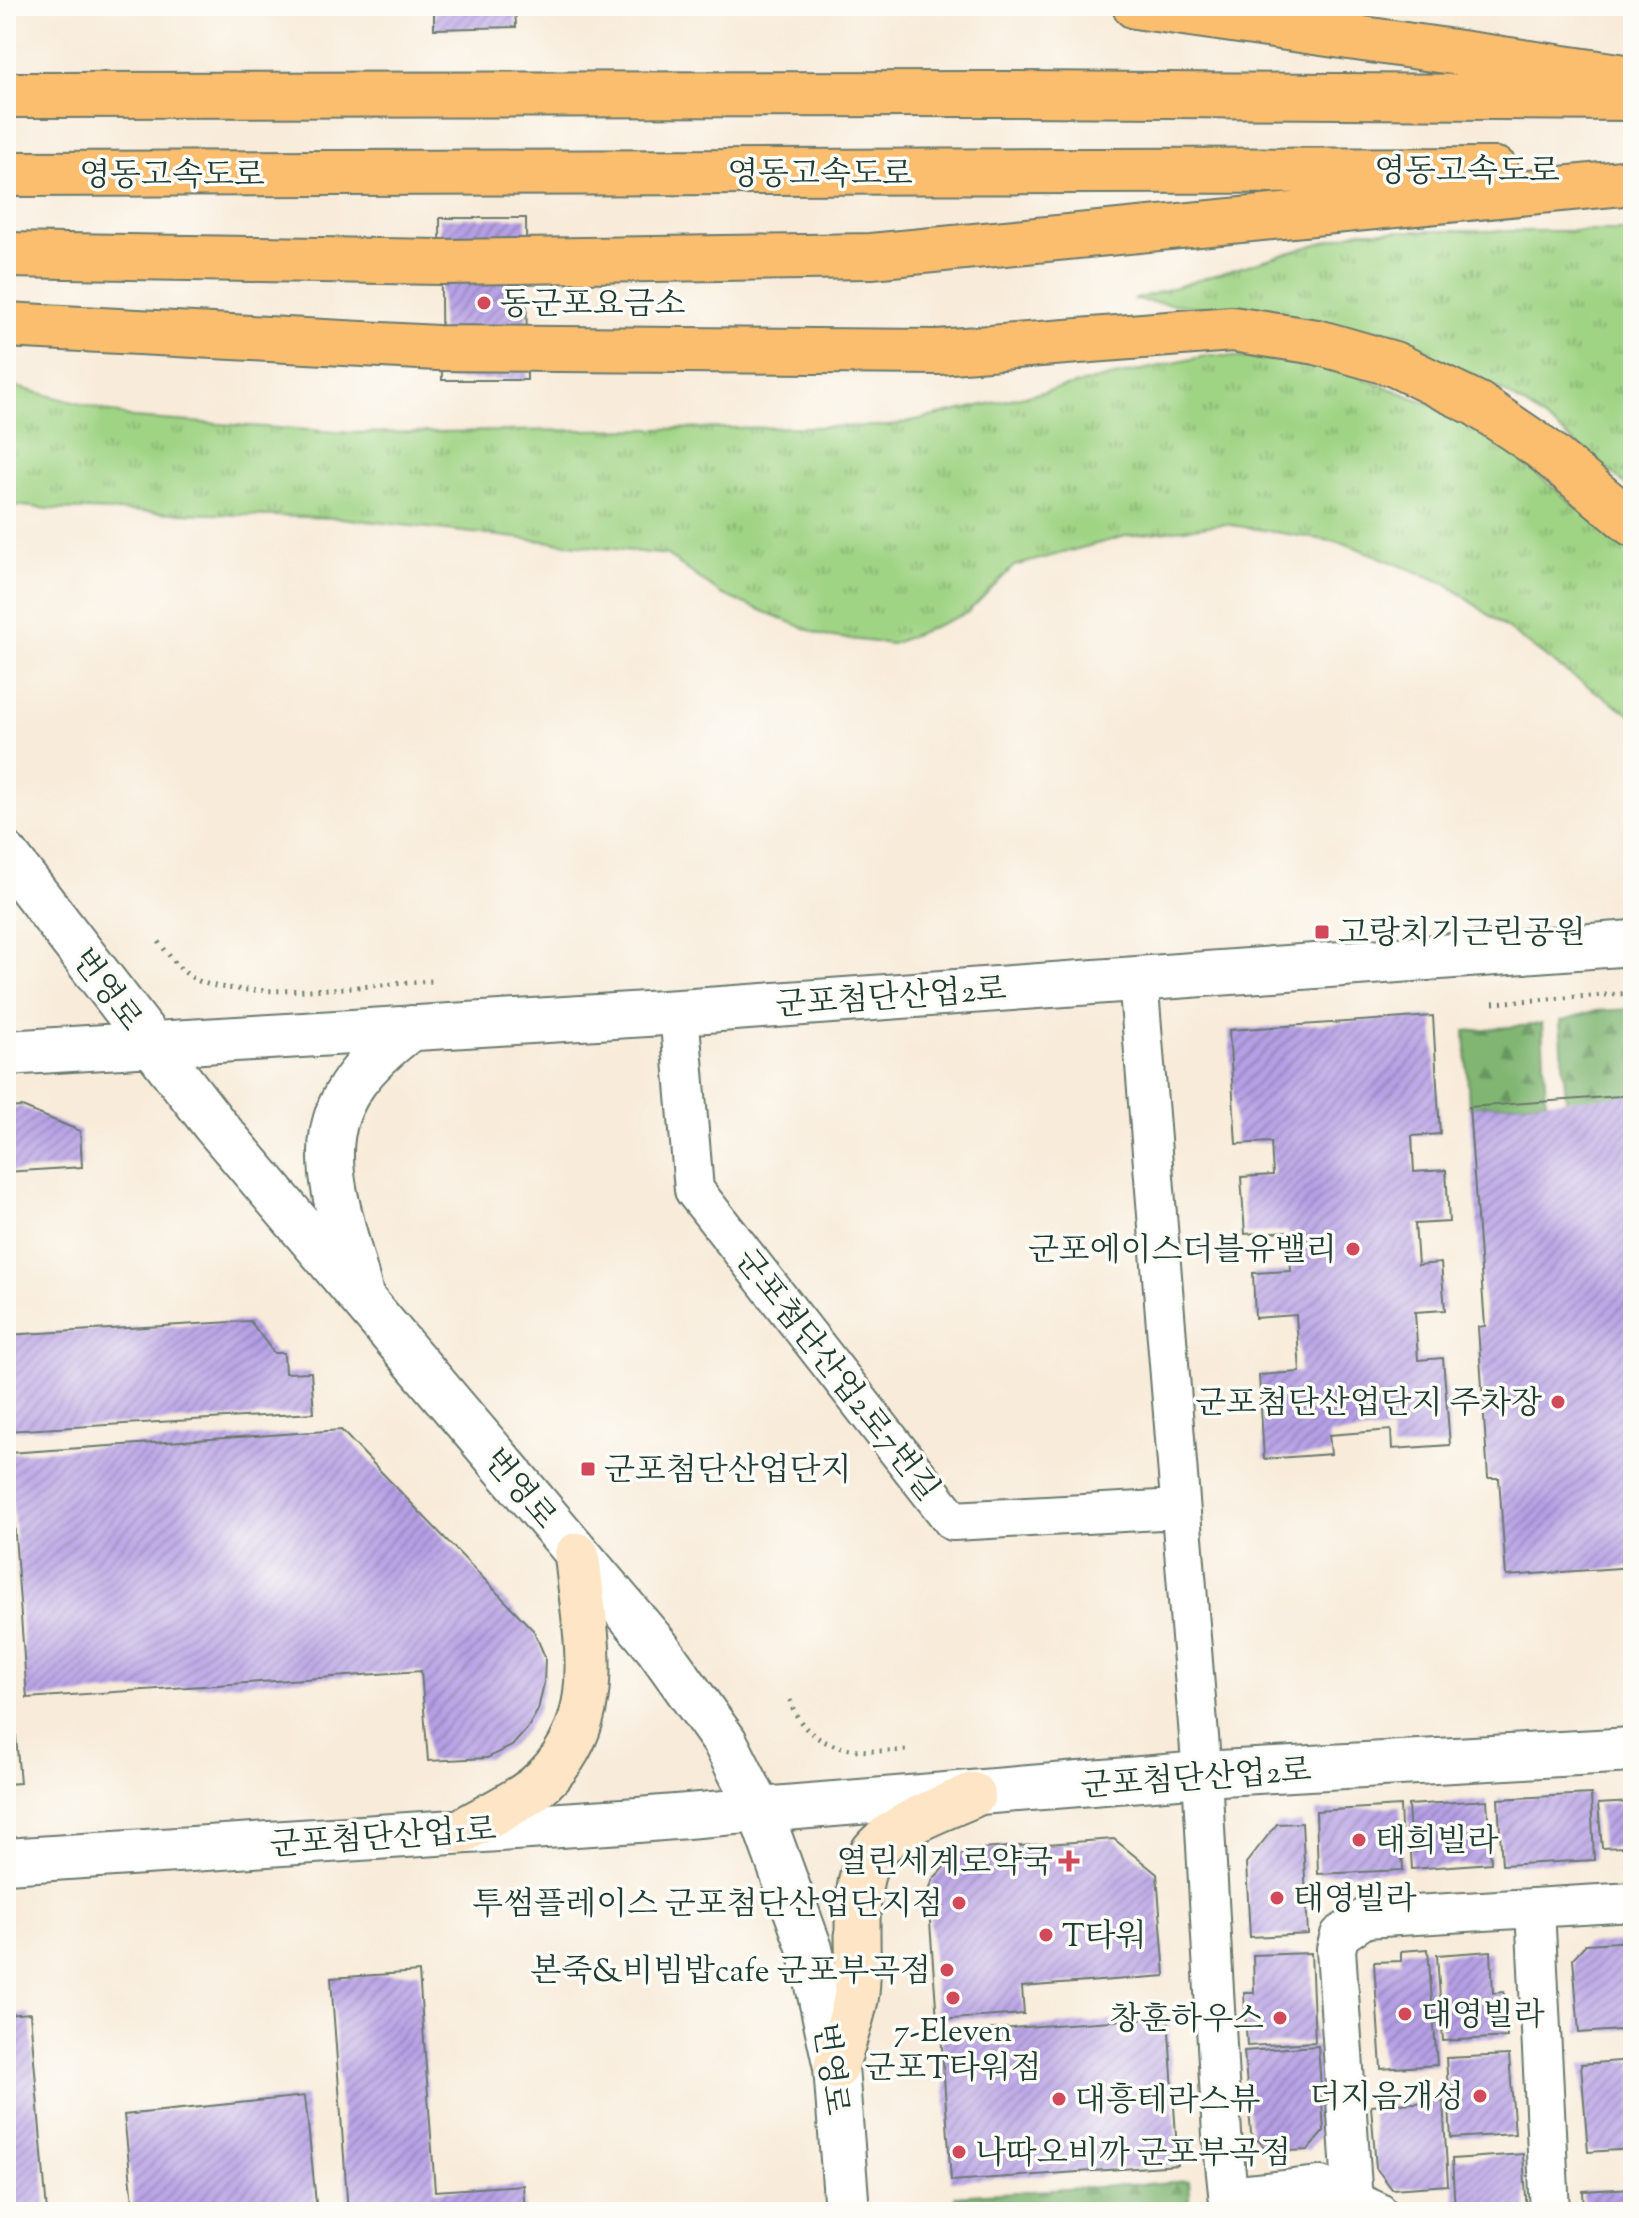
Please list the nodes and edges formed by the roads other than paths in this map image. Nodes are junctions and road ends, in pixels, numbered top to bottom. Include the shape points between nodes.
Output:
1 (1135, 6) edge
2 (1633, 78) edge
3 (6, 95) edge
4 (1633, 98) edge
5 (1633, 168) edge
6 (6, 174) edge
7 (1633, 182) edge
8 (6, 255) edge
9 (6, 325) edge
10 (1633, 524) edge
11 (6, 855) edge
12 (1633, 943) edge
13 (1138, 978) junction
14 (679, 1012) junction
15 (411, 1028) junction
16 (149, 1044) junction
17 (6, 1053) edge
18 (363, 1301) junction
19 (1179, 1509) junction
20 (577, 1555) junction
21 (1633, 1750) edge
22 (1202, 1774) junction
23 (973, 1795) junction
24 (760, 1811) junction
25 (462, 1831) junction
26 (6, 1861) edge
27 (1633, 1902) edge
28 (1535, 1908) junction
29 (836, 2067) junction
30 (1230, 2204) edge
31 (1365, 2208) edge
32 (847, 2212) edge
33 (1550, 2212) edge

1 - 2 highway
3 - 4 highway
5 - 6 highway, 영동고속도로
7 - 8 highway via 871,256 441,262
9 - 10 highway via 438,348 922,352 1232,329 1317,342 1394,364 1463,398 1542,448
11 - 16 street, 번영로
12 - 13 street, 군포첨단산업2로
13 - 14 street, 군포첨단산업2로
13 - 19 street
14 - 15 street, 군포첨단산업2로
14 - 19 street, 군포첨단산업2로7번길 via 694,1190 953,1521
15 - 16 street, 군포첨단산업2로
15 - 18 street via 376,1053 343,1095 334,1125 332,1184
16 - 17 street
16 - 18 street, 번영로
18 - 20 street, 번영로
19 - 22 street
20 - 24 street, 번영로 via 703,1707
20 - 25 main road via 587,1658 586,1707 577,1739 535,1788
21 - 22 street, 군포첨단산업2로
22 - 23 street, 군포첨단산업2로
22 - 30 street
23 - 24 street, 군포첨단산업2로
23 - 29 main road via 895,1834 877,1847 867,1864 860,1894 856,1996
24 - 25 street, 군포첨단산업1로
24 - 29 street, 번영로 via 810,1949
25 - 26 street, 군포첨단산업1로
27 - 28 street
28 - 31 street via 1365,1918 1340,1935 1336,1949
28 - 33 street
29 - 32 street, 번영로
30 - 31 street via 1321,2186

